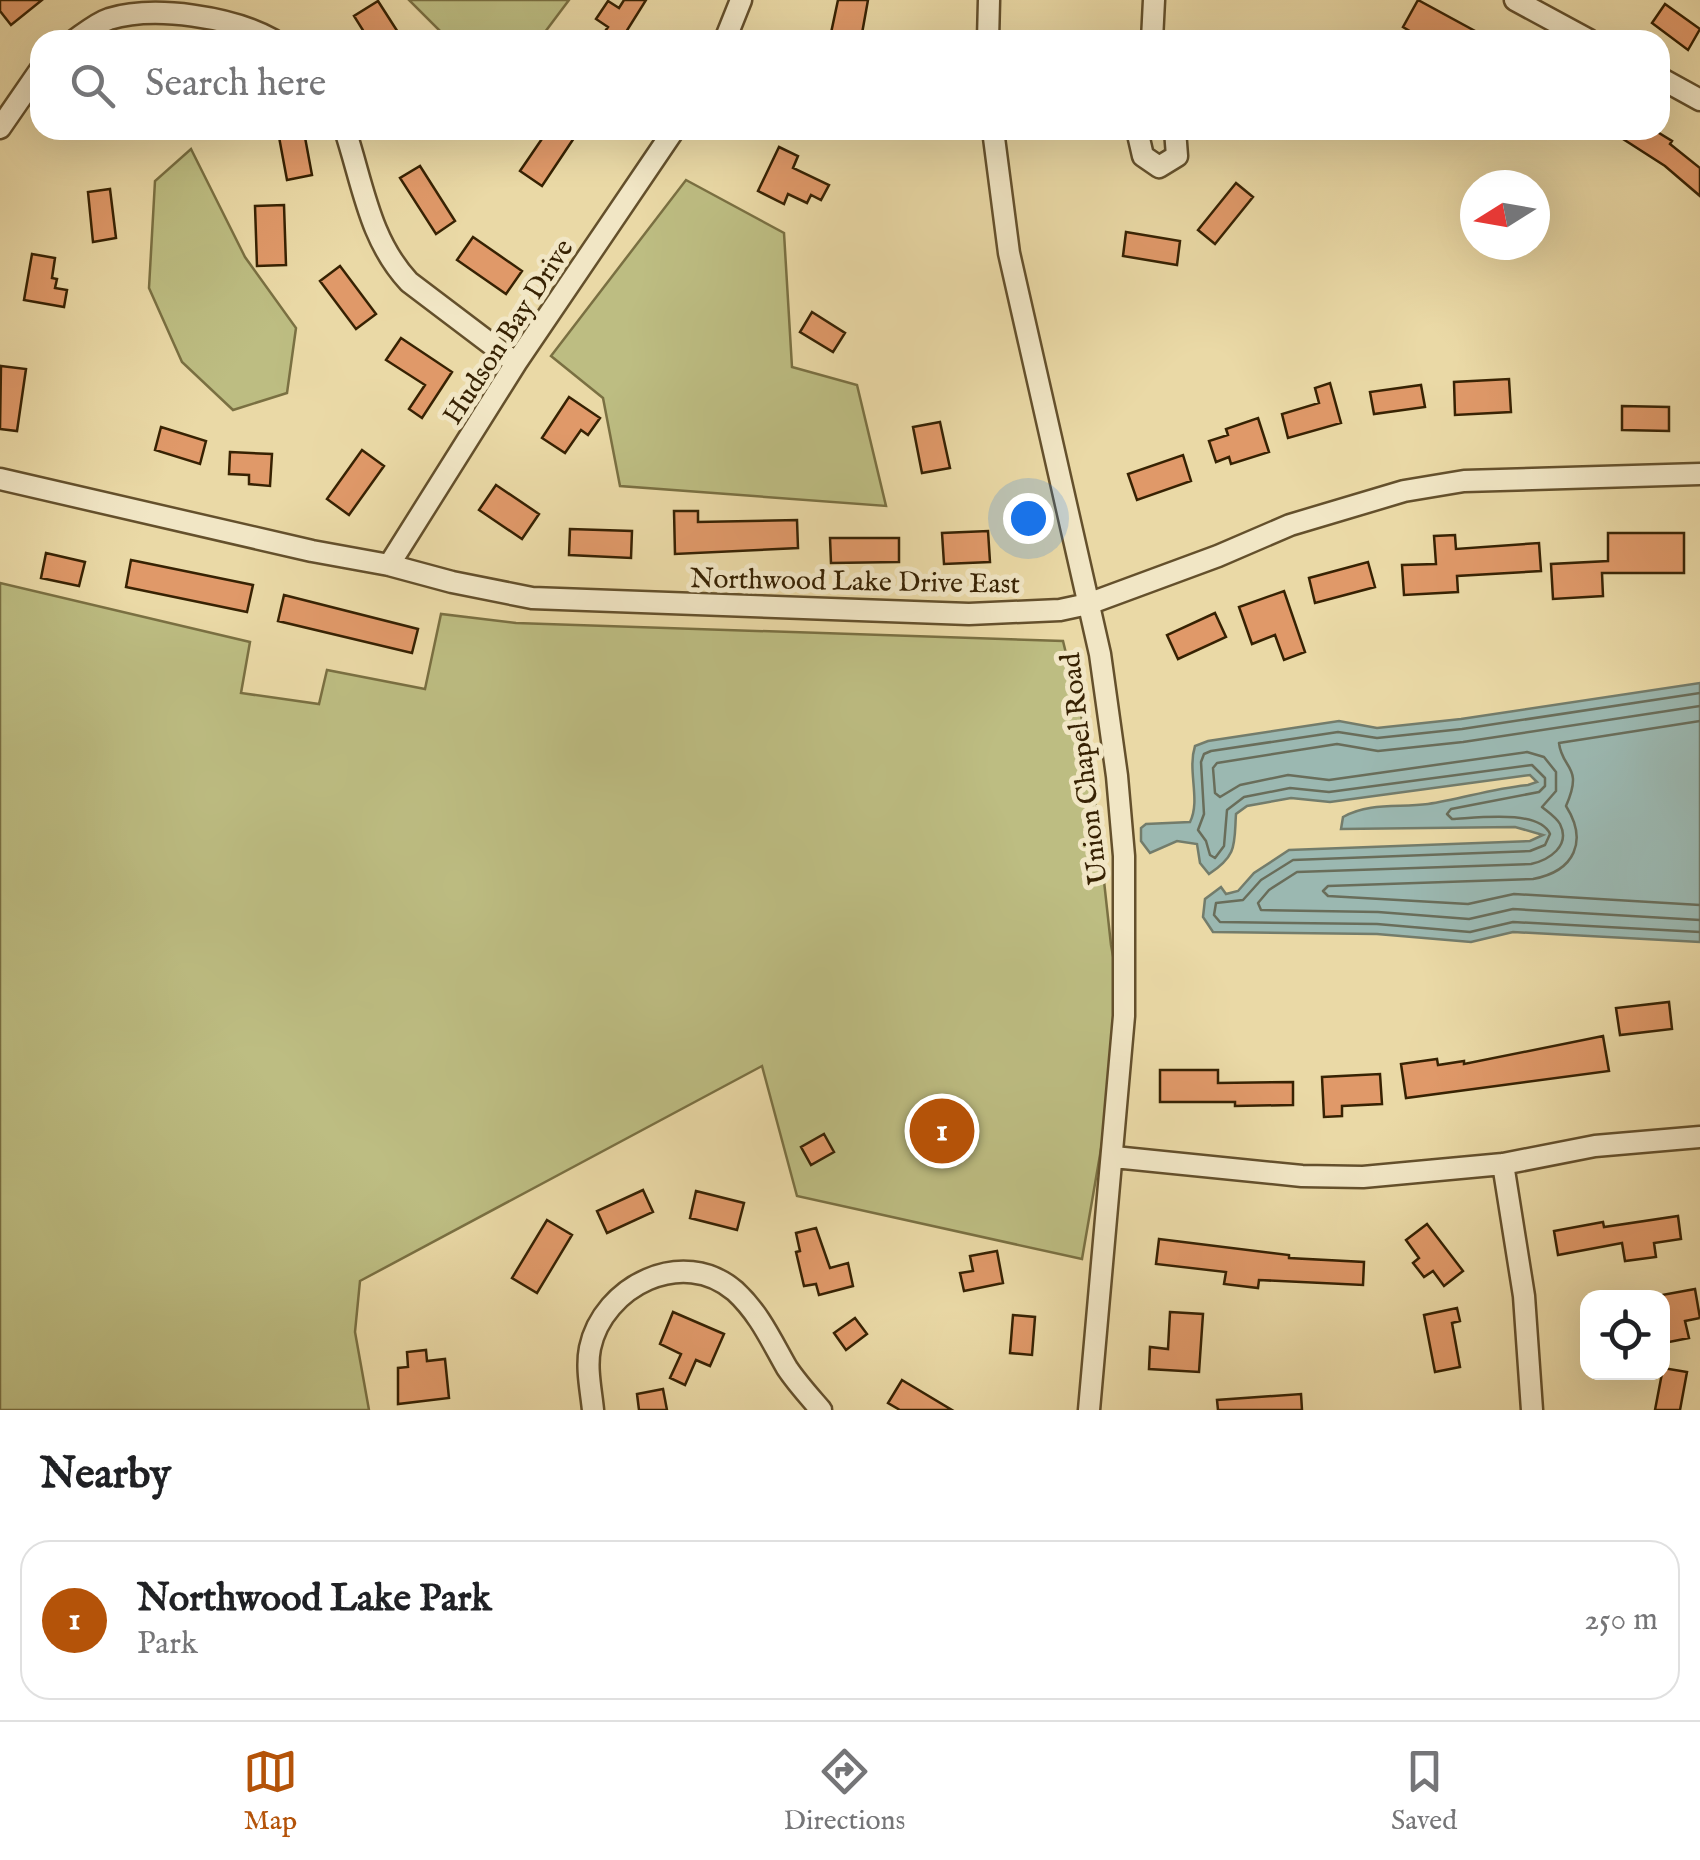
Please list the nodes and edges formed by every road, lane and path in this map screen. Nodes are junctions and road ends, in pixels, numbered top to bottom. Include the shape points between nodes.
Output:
1 (98, 0) edge
2 (742, 0) edge
3 (989, 0) edge
4 (1154, 0) edge
5 (1515, 0) edge
6 (108, 20) junction
7 (91, 30) edge
8 (247, 30) edge
9 (729, 30) edge
10 (988, 30) edge
11 (1152, 30) edge
12 (1570, 30) edge
13 (30, 84) edge
14 (1670, 84) edge
15 (1700, 100) edge
16 (0, 128) edge
17 (349, 140) edge
18 (667, 140) edge
19 (993, 140) edge
20 (1139, 140) edge
21 (1176, 140) edge
22 (516, 363) junction
23 (1700, 474) edge
24 (0, 479) edge
25 (389, 565) junction
26 (1088, 604) junction
27 (1700, 1136) edge
28 (1114, 1157) junction
29 (1502, 1164) junction
30 (593, 1410) edge
31 (821, 1410) edge
32 (1089, 1410) edge
33 (1532, 1410) edge

1 - 6 street
2 - 9 street
3 - 10 street
4 - 11 street
5 - 12 street
6 - 7 street
6 - 8 street via 189,14
13 - 16 street
14 - 15 street
17 - 22 street via 374,231 395,267
18 - 22 street, Hudson Bay Drive
19 - 26 street, Union Chapel Road via 1008,253
20 - 21 street via 1142,156 1159,168 1177,156
22 - 25 street, Hudson Bay Drive
23 - 26 street, Northwood Lake Drive East via 1480,480 1404,491 1290,525
24 - 25 street, Northwood Lake Drive East
25 - 26 street, Northwood Lake Drive East via 491,591 592,602 969,614
26 - 28 street, Union Chapel Road via 1124,856 1126,976
27 - 29 street
28 - 29 street via 1302,1176
28 - 32 street, Union Chapel Road
29 - 33 street via 1524,1296
30 - 31 street via 590,1347 600,1322 641,1280 679,1272 734,1290

